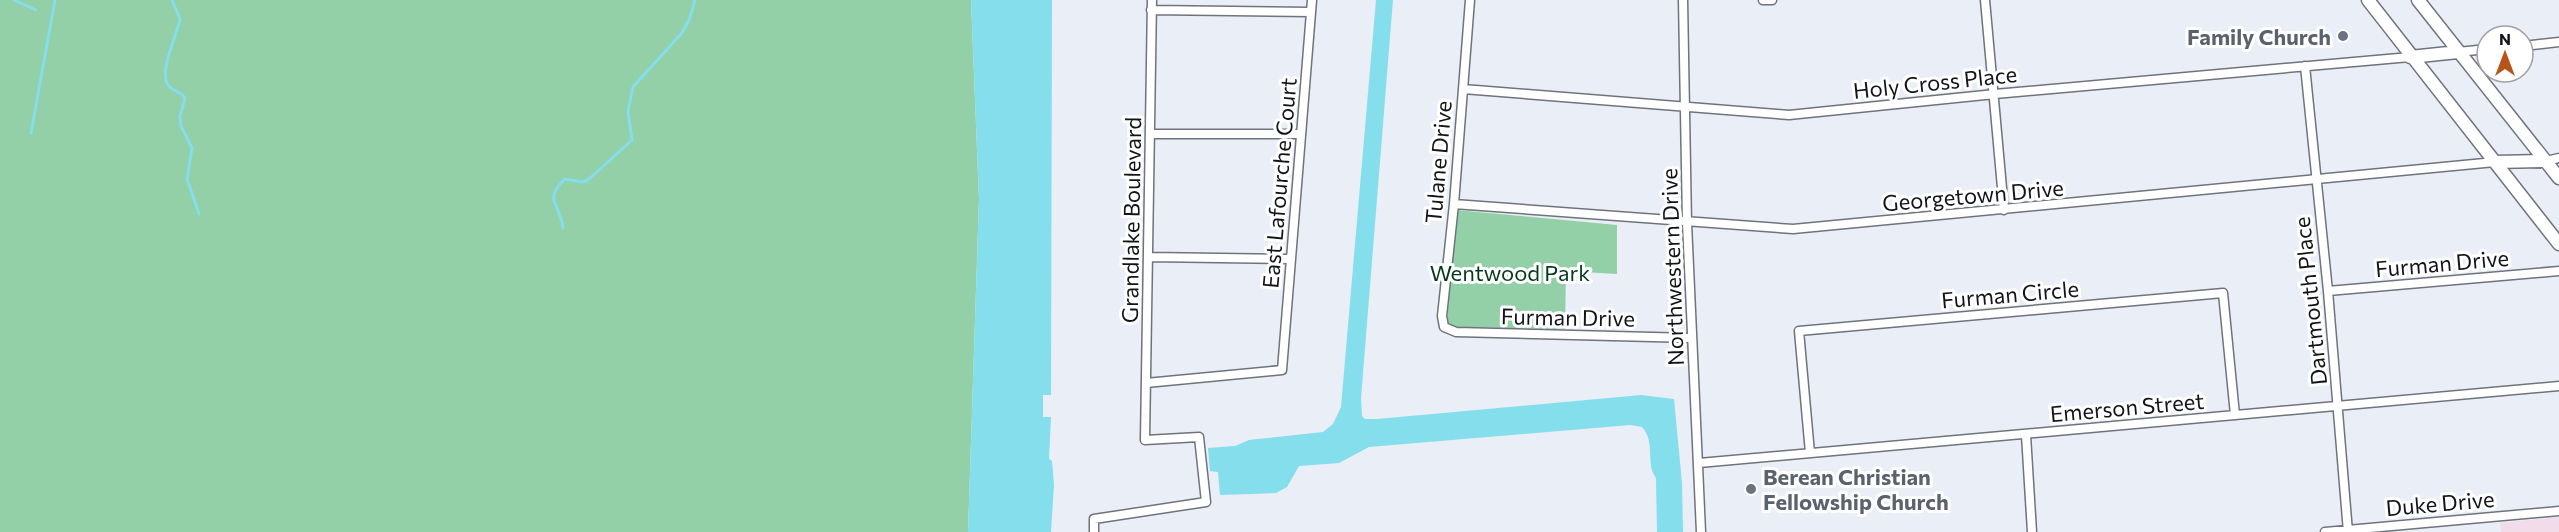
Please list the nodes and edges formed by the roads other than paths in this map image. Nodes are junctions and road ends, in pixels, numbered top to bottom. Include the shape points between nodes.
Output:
1 (1152, 0) edge
2 (1312, 0) edge
3 (1470, 0) edge
4 (1683, 0) edge
5 (1763, 0) edge
6 (1772, 0) edge
7 (1985, 0) edge
8 (2368, 0) edge
9 (2418, 0) edge
10 (1151, 10) junction
11 (1311, 12) junction
12 (2559, 42) edge
13 (2535, 45) edge
14 (2475, 50) edge
15 (2458, 52) junction
16 (2410, 57) junction
17 (2305, 66) junction
18 (1462, 89) junction
19 (1995, 94) junction
20 (1685, 108) junction
21 (1150, 134) junction
22 (1301, 134) junction
23 (2559, 158) edge
24 (2546, 161) junction
25 (2495, 162) junction
26 (2559, 178) edge
27 (2316, 180) junction
28 (1454, 204) junction
29 (2004, 210) junction
30 (1687, 223) junction
31 (2559, 244) edge
32 (1149, 257) junction
33 (1291, 259) junction
34 (2559, 271) edge
35 (2328, 291) junction
36 (1444, 327) joint
37 (1692, 338) junction
38 (1146, 383) junction
39 (2559, 386) edge
40 (2338, 407) junction
41 (2235, 415) junction
42 (2026, 435) junction
43 (1810, 453) junction
44 (1699, 462) junction
45 (2559, 511) edge
46 (2348, 531) edge
47 (1094, 532) edge
48 (1701, 532) edge
49 (2032, 532) edge
50 (2325, 532) edge

1 - 10 street, Grandlake Boulevard
2 - 11 street, East Lafourche Court
3 - 18 street, Tulane Drive
4 - 20 street, Northwestern Drive
5 - 6 street
7 - 19 street
8 - 16 main road
9 - 15 main road
10 - 11 street
10 - 21 street, Grandlake Boulevard
11 - 22 street, East Lafourche Court
12 - 13 street
14 - 15 street
15 - 16 main road
15 - 24 main road
16 - 17 street, Holy Cross Place
16 - 25 main road
17 - 19 street, Holy Cross Place
17 - 27 street, Dartmouth Place
18 - 20 street, Holy Cross Place
18 - 28 street, Tulane Drive
19 - 20 street, Holy Cross Place via 1790,115
19 - 29 street
20 - 30 street, Northwestern Drive
21 - 22 street
21 - 32 street, Grandlake Boulevard
22 - 33 street, East Lafourche Court
23 - 24 street
24 - 25 main road
24 - 26 main road
25 - 27 street, Georgetown Drive
25 - 31 main road
27 - 29 street, Georgetown Drive
27 - 35 street, Dartmouth Place
28 - 30 street, Georgetown Drive
28 - 36 street, Tulane Drive
29 - 30 street, Georgetown Drive via 1793,229
30 - 37 street, Northwestern Drive
32 - 33 street
32 - 38 street, Grandlake Boulevard
33 - 38 street, East Lafourche Court via 1282,370
34 - 35 street, Furman Drive
35 - 40 street, Dartmouth Place
36 - 37 street, Furman Drive via 1456,332
37 - 44 street, Northwestern Drive
38 - 47 street, Grandlake Boulevard via 1145,440 1199,437 1206,502 1094,519
39 - 40 street, Emerson Street
40 - 41 street, Emerson Street
40 - 46 street, Dartmouth Place
41 - 42 street, Emerson Street
41 - 43 street, Furman Circle via 2223,292 1799,331
42 - 43 street, Emerson Street
42 - 49 street
43 - 44 street, Emerson Street
44 - 48 street, Northwestern Drive
45 - 46 street, Duke Drive
46 - 50 street, Duke Drive

